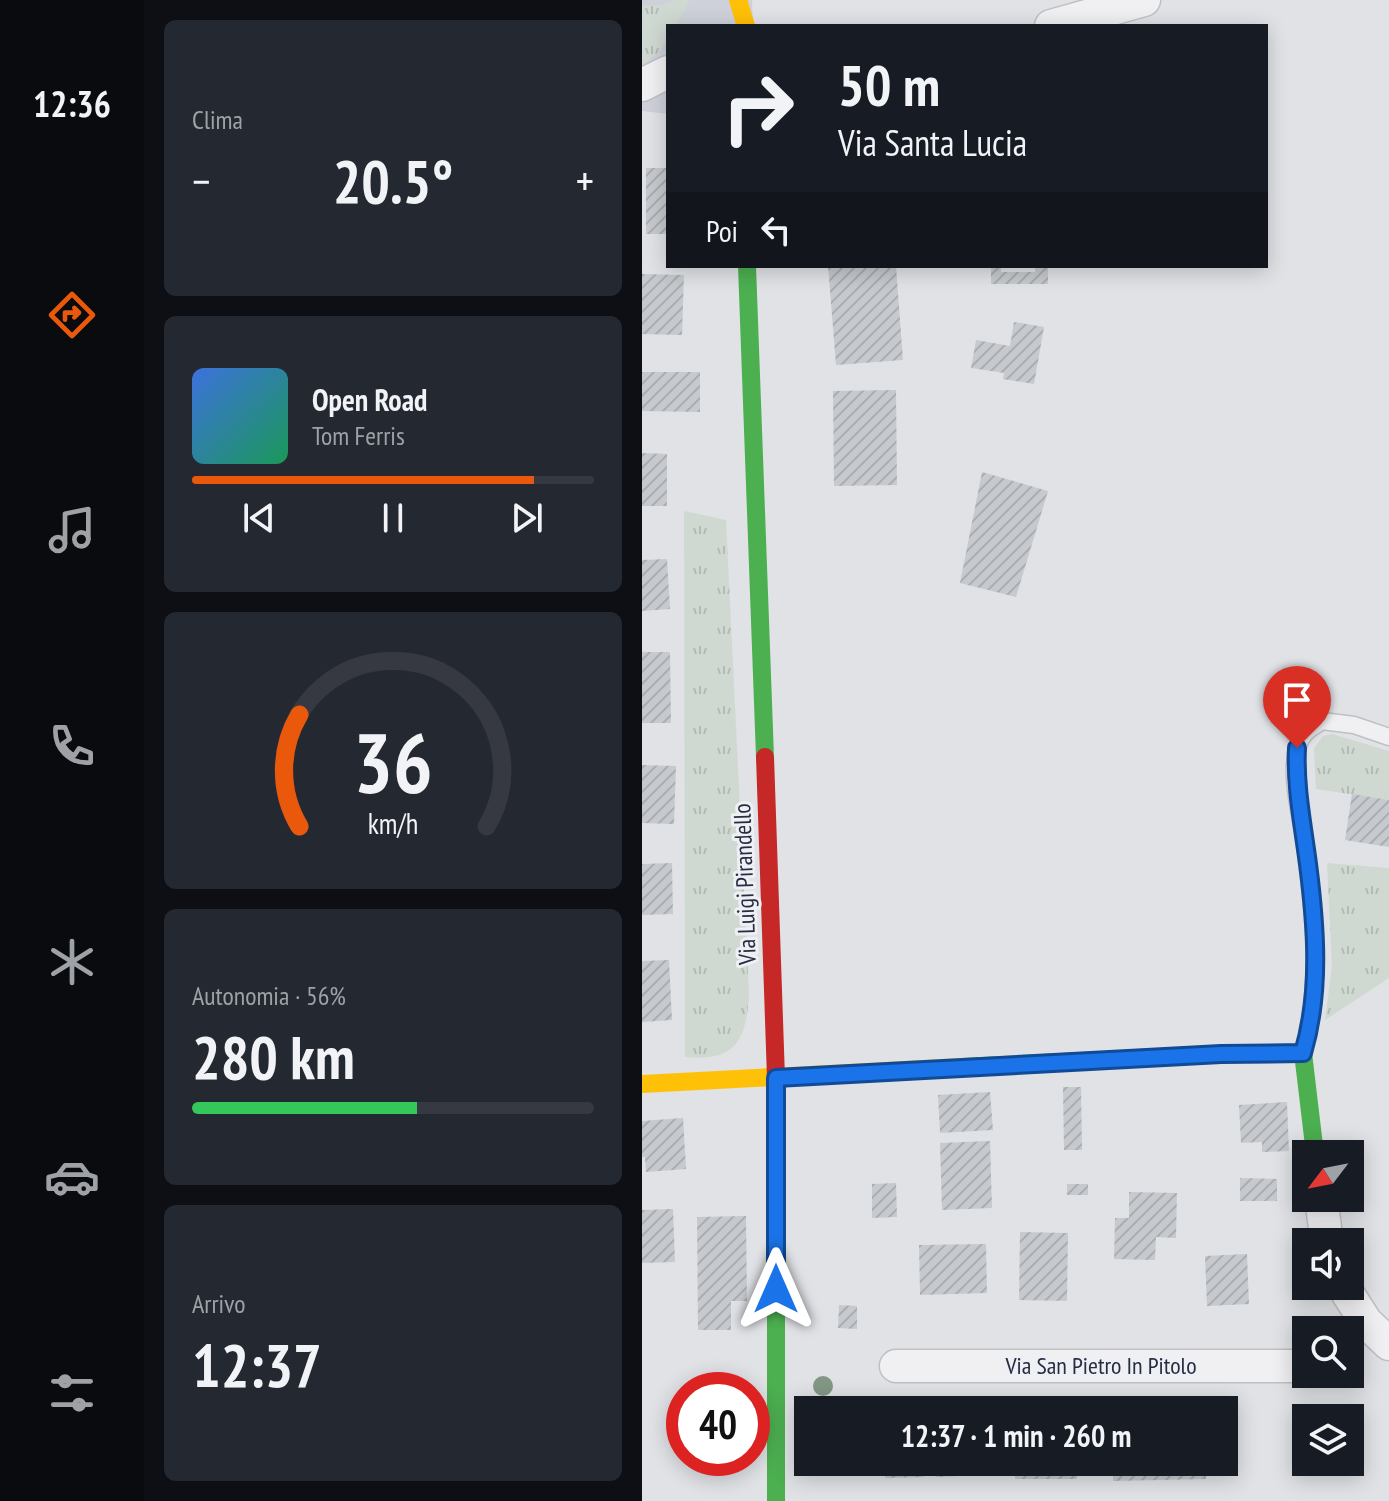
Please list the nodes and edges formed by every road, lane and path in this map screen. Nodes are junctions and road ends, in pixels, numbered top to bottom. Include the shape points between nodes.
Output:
1 (738, 0) edge
2 (1144, 0) edge
3 (745, 24) edge
4 (1058, 24) edge
5 (666, 73) edge
6 (642, 85) edge
7 (666, 96) edge
8 (642, 98) edge
9 (747, 268) edge
10 (1389, 737) edge
11 (1303, 1053) junction
12 (776, 1078) junction
13 (642, 1084) edge
14 (1313, 1140) edge
15 (1364, 1332) edge
16 (1389, 1344) edge
17 (896, 1366) dead end
18 (1292, 1366) edge
19 (776, 1501) edge

1 - 3 street
2 - 4 street
5 - 6 street
7 - 8 street
9 - 12 street, Via Luigi Pirandello
10 - 11 lane via 1322,721 1304,732 1297,748 1316,966 1312,1022
11 - 12 street
11 - 14 street
12 - 13 street
12 - 19 street, Via Luigi Pirandello
15 - 16 street
17 - 18 street, Via San Pietro In Pitolo

